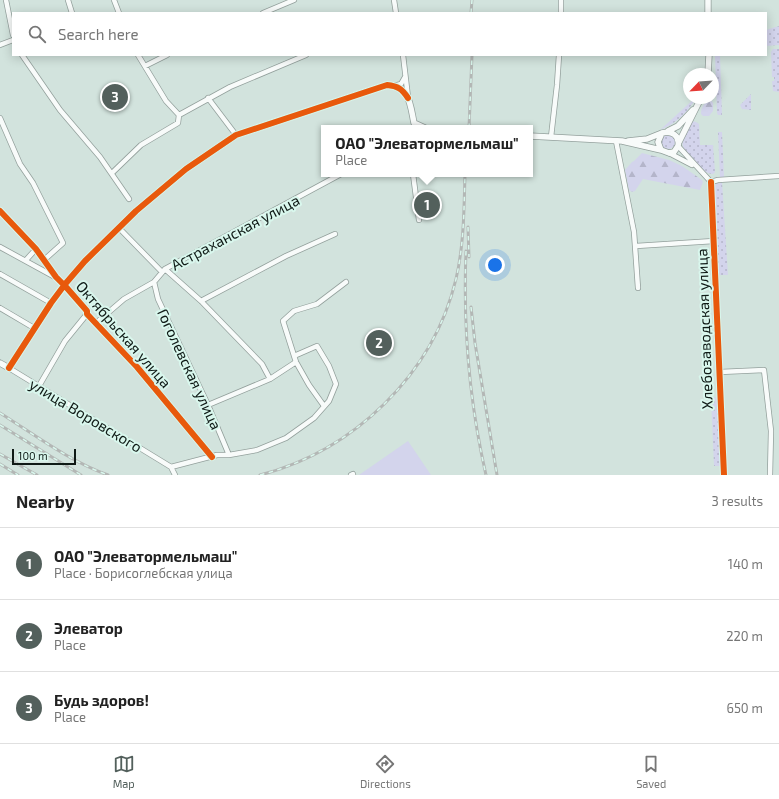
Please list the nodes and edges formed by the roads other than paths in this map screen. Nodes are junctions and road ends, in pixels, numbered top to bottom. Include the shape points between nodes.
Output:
1 (6, 0) edge
2 (68, 0) edge
3 (114, 0) edge
4 (294, 0) edge
5 (394, 0) edge
6 (561, 0) edge
7 (708, 0) edge
8 (72, 12) edge
9 (119, 12) edge
10 (265, 12) edge
11 (396, 12) edge
12 (561, 12) edge
13 (708, 12) edge
14 (12, 31) edge
15 (12, 40) edge
16 (0, 45) edge
17 (23, 56) edge
18 (139, 56) edge
19 (165, 56) edge
20 (304, 56) edge
21 (403, 56) edge
22 (559, 56) edge
23 (709, 56) edge
24 (145, 66) junction
25 (708, 68) edge
26 (406, 75) junction
27 (394, 86) junction
28 (208, 98) junction
29 (408, 98) junction
30 (697, 104) edge
31 (699, 104) edge
32 (179, 115) junction
33 (0, 118) edge
34 (414, 125) edge
35 (664, 133) junction
36 (236, 135) junction
37 (533, 136) edge
38 (551, 137) junction
39 (619, 141) junction
40 (679, 144) junction
41 (661, 150) junction
42 (669, 153) junction
43 (697, 168) junction
44 (112, 173) junction
45 (779, 176) edge
46 (336, 177) edge
47 (413, 177) edge
48 (711, 182) junction
49 (129, 199) dead end
50 (0, 211) edge
51 (419, 220) dead end
52 (119, 228) junction
53 (335, 234) dead end
54 (714, 241) junction
55 (636, 246) junction
56 (0, 247) edge
57 (36, 249) junction
58 (26, 260) junction
59 (44, 260) junction
60 (164, 271) junction
61 (0, 274) edge
62 (56, 277) junction
63 (154, 282) junction
64 (346, 282) dead end
65 (64, 285) junction
66 (638, 288) dead end
67 (201, 301) junction
68 (51, 304) junction
69 (0, 308) edge
70 (87, 314) junction
71 (96, 323) junction
72 (34, 328) junction
73 (294, 356) junction
74 (296, 362) junction
75 (0, 363) edge
76 (9, 368) junction
77 (720, 372) junction
78 (270, 379) junction
79 (39, 386) junction
80 (208, 405) junction
81 (324, 406) junction
82 (229, 455) junction
83 (212, 457) junction
84 (171, 468) junction
85 (175, 475) edge
86 (724, 475) edge
87 (770, 475) edge

1 - 14 street
2 - 8 street
3 - 9 street
4 - 10 street
5 - 11 street
6 - 12 street
7 - 13 street
15 - 16 street
17 - 44 street via 60,110
18 - 24 street
19 - 24 street
20 - 28 street
21 - 26 street
22 - 38 street
23 - 25 street
24 - 32 street via 166,101
26 - 27 street via 400,84
26 - 29 street
27 - 29 street via 403,90
27 - 36 street via 386,85 373,89
28 - 32 street
28 - 36 street
29 - 34 street
30 - 35 street via 678,126
31 - 40 street
32 - 44 street via 178,123 141,145
33 - 59 street via 20,164 63,243
35 - 39 street via 647,139
35 - 40 street via 675,134
35 - 41 street via 658,142
36 - 52 street via 186,169
37 - 38 street
38 - 39 street
39 - 41 street
39 - 55 street
40 - 42 street via 674,152
40 - 43 street
41 - 42 street
42 - 43 street
43 - 48 street
44 - 49 street
45 - 48 street
46 - 60 street, Астраханская улица
47 - 51 street
48 - 54 street, Хлебозаводская улица
50 - 57 street, Октябрьская улица
52 - 60 street
52 - 65 street
53 - 67 street via 286,256
54 - 55 street
54 - 77 street, Хлебозаводская улица
55 - 66 street
56 - 58 street
57 - 58 street
57 - 59 street, Октябрьская улица
58 - 62 street
59 - 62 street, Октябрьская улица
60 - 63 street, Астраханская улица
60 - 67 street
61 - 68 street
62 - 65 street, Октябрьская улица
63 - 71 street, Астраханская улица via 124,299
63 - 80 street, Гоголевская улица via 158,299
64 - 73 street via 317,304 294,311 283,321
65 - 68 street
65 - 70 street, Октябрьская улица
67 - 78 street via 262,364
68 - 72 street
69 - 72 street
70 - 71 street, Октябрьская улица
70 - 79 street via 65,340
71 - 83 street, Октябрьская улица
72 - 76 street
73 - 74 street
73 - 81 street via 317,346 329,366 336,384
74 - 78 street
74 - 81 street
75 - 76 street, улица Воровского
76 - 79 street, улица Воровского
77 - 86 street, Хлебозаводская улица
77 - 87 street via 764,370 771,431
78 - 80 street
79 - 84 street, улица Воровского
80 - 82 street, Гоголевская улица
81 - 82 street via 314,418 286,438 257,450
82 - 83 street
83 - 84 street
84 - 85 street

